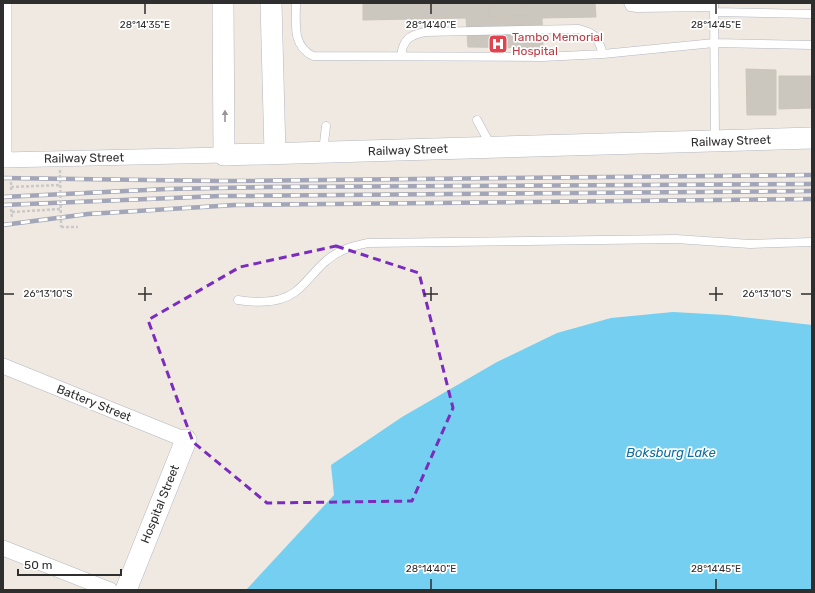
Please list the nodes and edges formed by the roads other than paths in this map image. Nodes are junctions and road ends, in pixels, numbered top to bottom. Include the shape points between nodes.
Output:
1 (4, 3) edge
2 (223, 3) edge
3 (271, 3) edge
4 (296, 3) edge
5 (628, 3) edge
6 (670, 5) edge
7 (714, 8) edge
8 (812, 14) edge
9 (714, 43) junction
10 (812, 44) edge
11 (603, 54) junction
12 (401, 56) junction
13 (477, 120) dead end
14 (326, 126) dead end
15 (812, 138) edge
16 (715, 142) junction
17 (492, 147) junction
18 (323, 152) junction
19 (267, 154) junction
20 (226, 155) junction
21 (3, 160) edge
22 (812, 242) edge
23 (238, 300) dead end
24 (3, 366) edge
25 (186, 440) joint
26 (3, 548) edge
27 (110, 590) edge
28 (126, 590) edge

1 - 21 street
20 -> 2 street
3 - 19 street
4 - 12 lane via 299,45 308,54
5 - 6 lane via 630,7 637,8
6 - 7 lane
7 - 8 lane
7 - 9 lane
9 - 10 lane
9 - 11 lane
9 - 16 lane
11 - 12 lane via 543,57
11 - 12 lane via 598,39 588,31 578,29 425,32 413,34 408,38 403,45
13 - 17 lane
14 - 18 lane
15 - 16 street, Railway Street
16 - 17 street, Railway Street
17 - 18 street, Railway Street
18 - 19 street, Railway Street
19 - 20 street, Railway Street
20 - 21 street, Railway Street
22 - 23 lane via 750,244 676,239 368,243 338,252 295,292 282,298 256,303
24 - 25 street, Battery Street
25 - 28 street, Hospital Street
26 - 27 street

